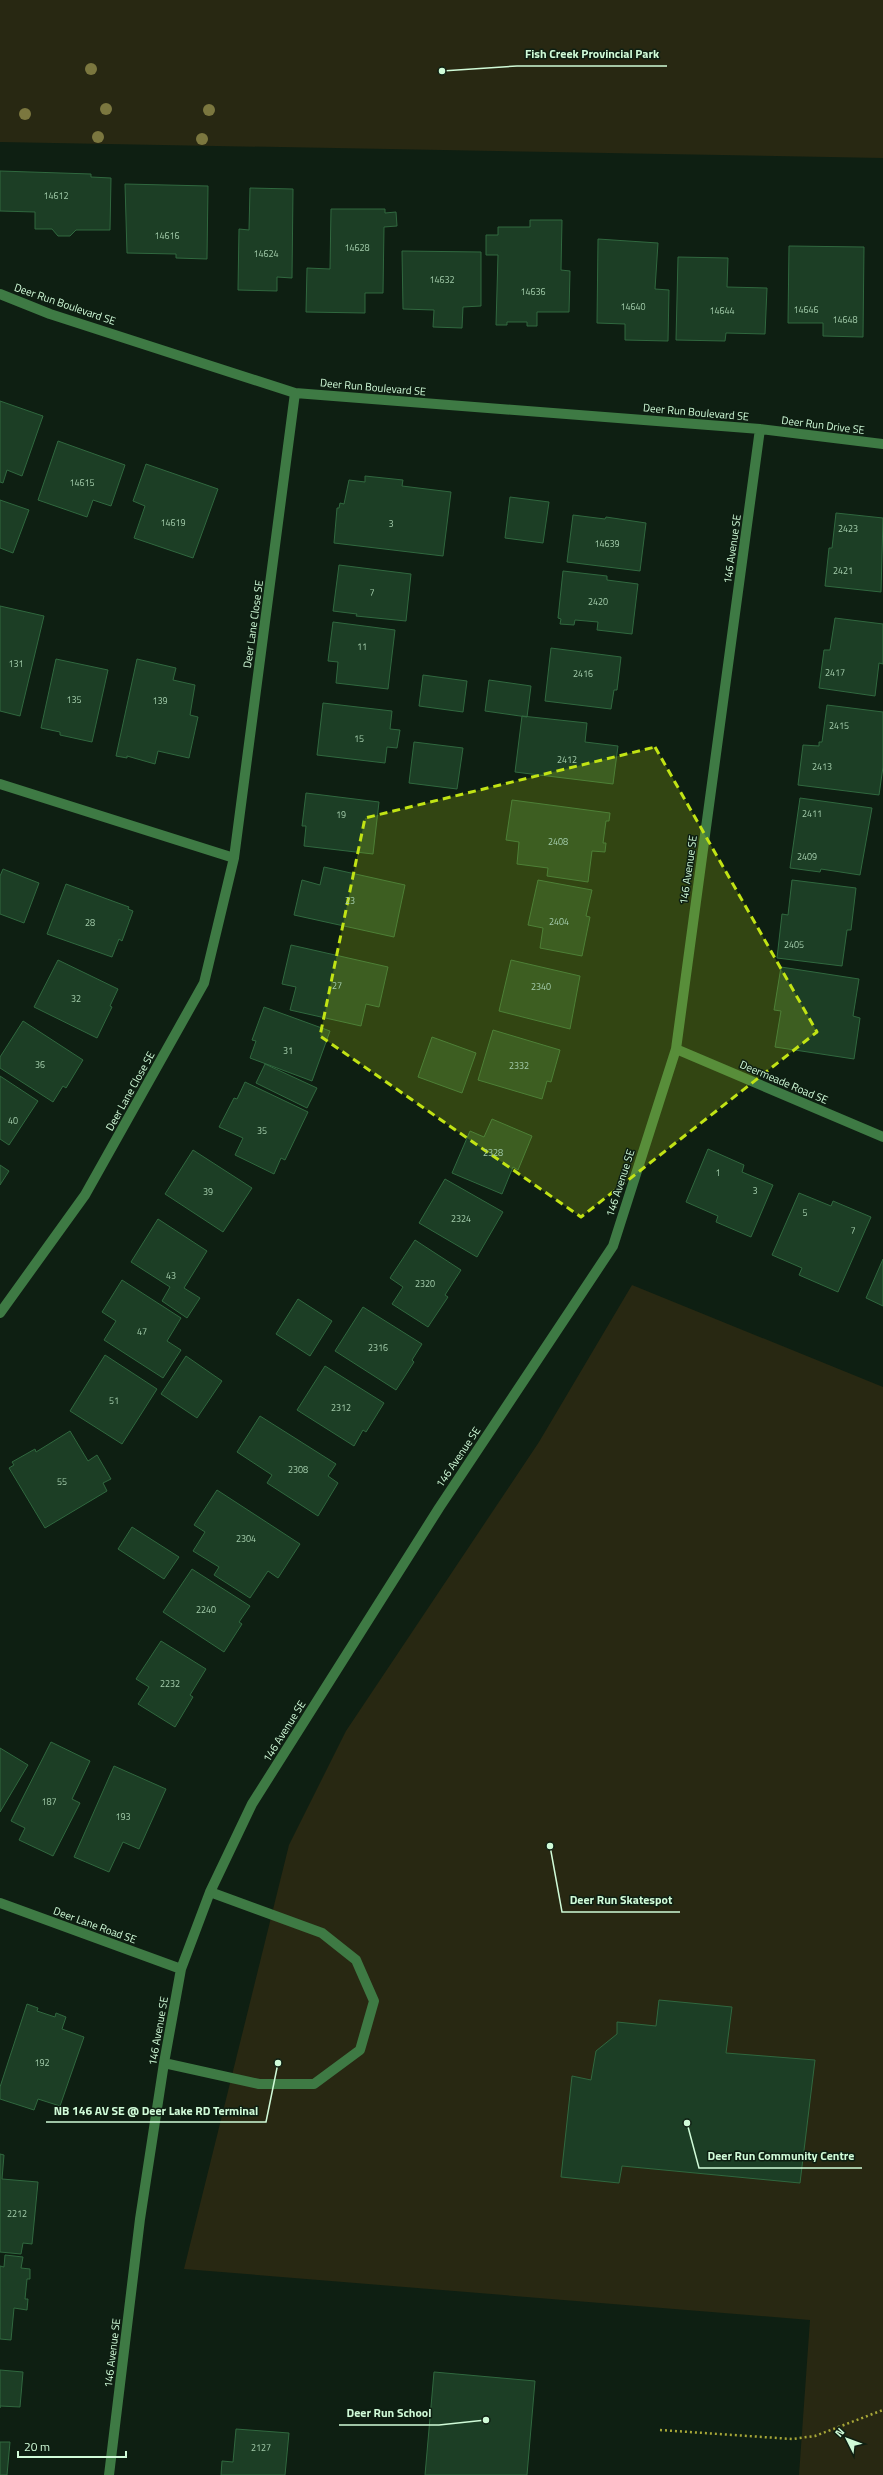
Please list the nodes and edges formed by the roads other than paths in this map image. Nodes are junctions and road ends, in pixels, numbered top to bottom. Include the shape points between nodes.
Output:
1 (0, 294) edge
2 (295, 393) junction
3 (760, 429) junction
4 (883, 444) edge
5 (0, 784) edge
6 (234, 858) junction
7 (676, 1049) junction
8 (883, 1137) edge
9 (0, 1313) edge
10 (210, 1892) junction
11 (0, 1903) edge
12 (182, 1969) junction
13 (164, 2063) junction
14 (109, 2475) edge

1 - 2 street, Deer Run Boulevard SE via 50,314
2 - 3 street, Deer Run Boulevard SE
2 - 6 street, Deer Lane Close SE
3 - 4 street, Deer Run Drive SE
3 - 7 street, 146 Avenue SE
5 - 6 street
6 - 9 street, Deer Lane Close SE via 204,983 85,1195
7 - 8 street, Deermeade Road SE
7 - 10 street, 146 Avenue SE via 613,1246 439,1508 256,1797
10 - 12 street, 146 Avenue SE
10 - 13 street via 322,1933 356,1960 374,2001 360,2050 314,2084 259,2084
11 - 12 street, Deer Lane Road SE
12 - 13 street, 146 Avenue SE
13 - 14 street, 146 Avenue SE via 140,2219

